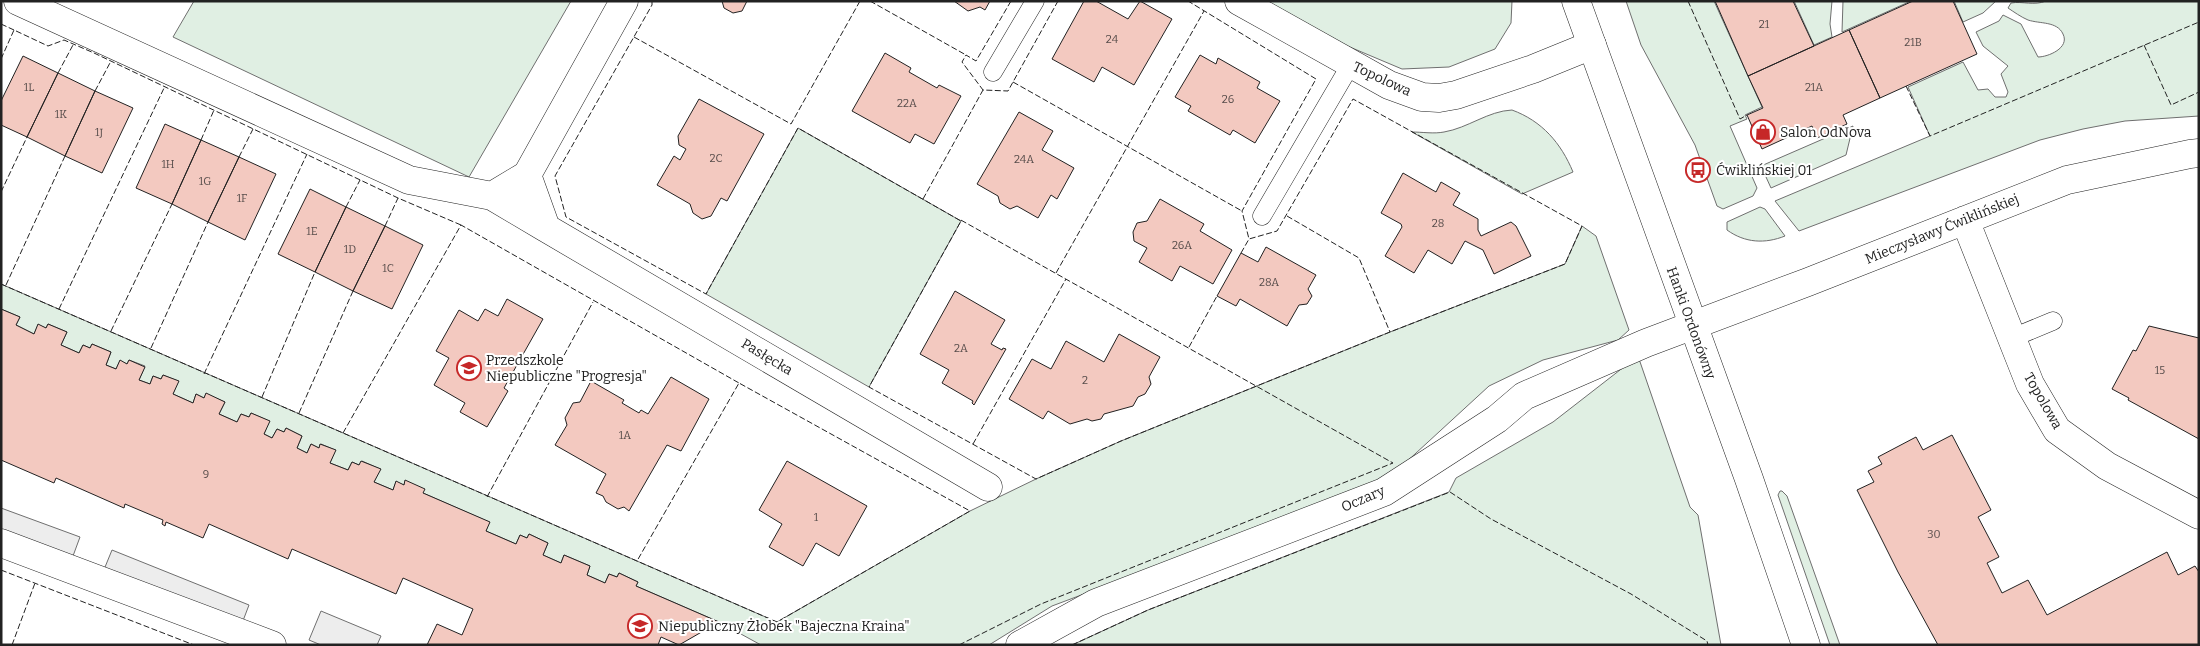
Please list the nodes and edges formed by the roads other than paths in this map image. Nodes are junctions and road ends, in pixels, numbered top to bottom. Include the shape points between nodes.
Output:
1 (18, 1) edge
2 (624, 1) edge
3 (1035, 1) edge
4 (1238, 1) edge
5 (1576, 1) edge
6 (1592, 45) junction
7 (1351, 64) junction
8 (993, 72) dead end
9 (2199, 154) edge
10 (527, 175) junction
11 (492, 196) junction
12 (1262, 216) dead end
13 (1966, 220) junction
14 (546, 228) junction
15 (2053, 321) dead end
16 (1692, 325) junction
17 (2012, 338) junction
18 (988, 487) dead end
19 (2199, 515) edge
20 (1, 544) edge
21 (272, 645) edge
22 (1020, 645) edge
23 (1806, 645) edge

1 - 11 street, Pasłęcka via 409,180
2 - 10 street
3 - 8 lane
4 - 7 street, Topolowa
5 - 6 street, Hanki Ordonówny
6 - 7 street, Topolowa via 1533,69 1439,98 1405,92
6 - 16 street, Hanki Ordonówny
7 - 12 lane
9 - 13 street, Mieczysławy Ćwiklińskiej via 2067,180
10 - 11 street
10 - 14 street
11 - 14 street, Pasłęcka
13 - 16 street, Mieczysławy Ćwiklińskiej
13 - 17 street, Topolowa
14 - 18 street, Pasłęcka
15 - 17 lane
16 - 22 street, Oczary via 1524,396 1496,419 1384,492 1096,603
16 - 23 street, Hanki Ordonówny
17 - 19 street, Topolowa via 2030,384 2057,430 2107,466
20 - 21 street

